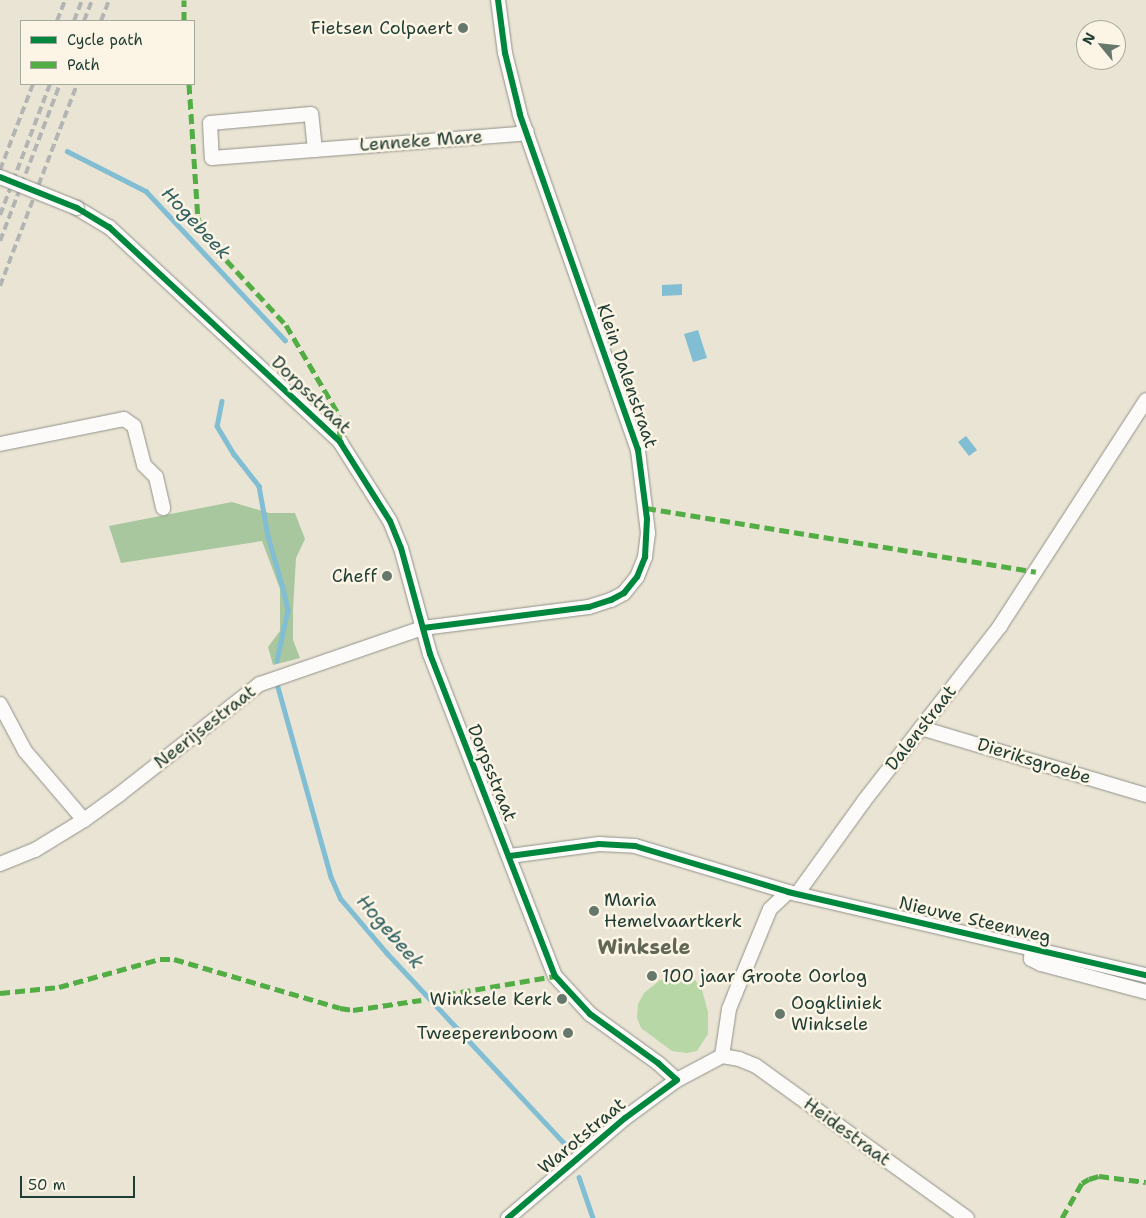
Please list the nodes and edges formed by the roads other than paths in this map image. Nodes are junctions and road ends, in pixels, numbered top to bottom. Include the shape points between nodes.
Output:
1 (498, 0) edge
2 (527, 131) junction
3 (314, 150) junction
4 (0, 178) edge
5 (1146, 400) edge
6 (0, 444) edge
7 (163, 508) dead end
8 (423, 628) junction
9 (0, 704) edge
10 (921, 728) junction
11 (1146, 795) edge
12 (84, 820) junction
13 (510, 856) junction
14 (0, 864) edge
15 (792, 893) junction
16 (1032, 948) junction
17 (1146, 975) edge
18 (1146, 992) edge
19 (722, 1056) junction
20 (677, 1080) junction
21 (508, 1218) edge
22 (967, 1218) edge

1 - 2 street, Klein Dalenstraat via 505,53
2 - 3 street, Lenneke Mare
2 - 8 street, Klein Dalenstraat via 638,450 647,518 645,557 637,577 624,593 611,600 589,607
3 - 3 street, Lenneke Mare via 212,158 210,123 310,114
4 - 8 street, Dorpsstraat, bridge via 76,208 109,227 340,442 390,521 401,548
5 - 10 street, Dalenstraat via 1000,626
6 - 7 street via 124,419 134,426 144,465 156,477
8 - 12 street, Neerijsestraat via 260,684
8 - 13 street, Dorpsstraat via 451,713
9 - 12 street via 25,751
10 - 11 street, Dieriksgroebe
10 - 15 street, Dalenstraat
12 - 14 street, Neerijsestraat via 35,850
13 - 15 street via 566,846 616,843
13 - 20 street, Dorpsstraat via 555,976 590,1014
15 - 16 street, Nieuwe Steenweg
15 - 19 street, Dalenstraat via 770,909 729,1009
16 - 17 street, Nieuwe Steenweg
16 - 18 street via 1031,960 1041,964
19 - 20 street, Warotstraat
19 - 22 street, Heidestraat via 756,1066
20 - 21 street, Warotstraat via 625,1118

